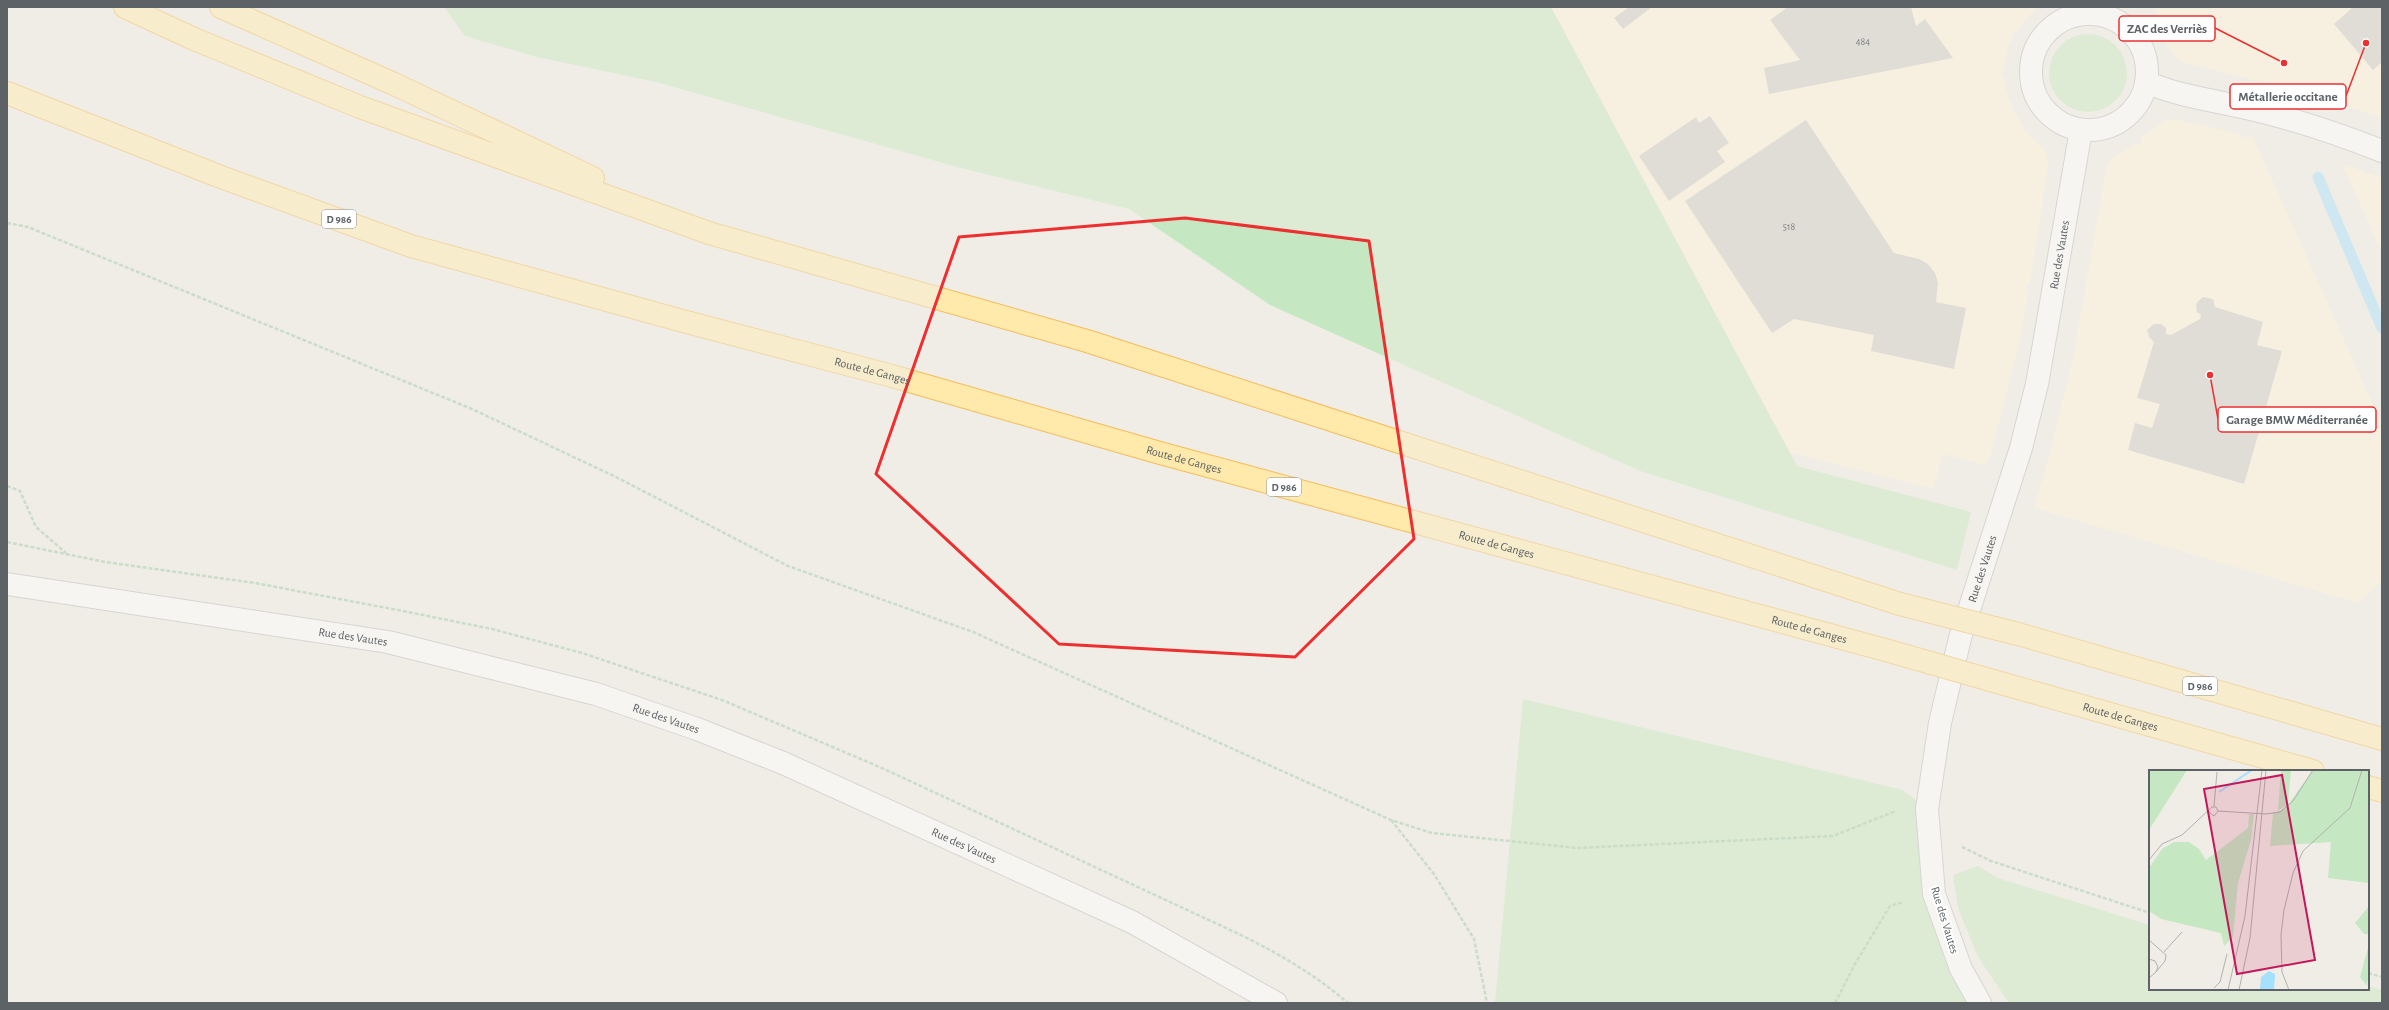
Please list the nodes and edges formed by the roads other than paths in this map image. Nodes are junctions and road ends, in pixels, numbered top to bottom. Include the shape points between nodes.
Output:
1 (125, 7) edge
2 (221, 7) edge
3 (2088, 10) edge
4 (2146, 82) junction
5 (7, 93) edge
6 (2081, 130) junction
7 (2382, 151) edge
8 (709, 233) junction
9 (7, 584) edge
10 (2382, 738) edge
11 (2309, 770) edge
12 (2369, 787) edge
13 (2382, 791) edge
14 (1276, 1003) edge
15 (1980, 1003) edge

1 - 8 main road, D 986 via 194,39 360,107
2 - 8 main road via 394,84
3 - 4 street via 2116,21 2128,29 2137,40 2144,53
3 - 6 street via 2060,21 2049,30 2039,41 2030,69 2031,83 2044,110 2054,120
4 - 6 street via 2140,99 2130,114 2116,124 2099,130
4 - 7 street via 2165,90 2306,125
5 - 11 main road, Route de Ganges / D 986, bridge via 221,177 412,246 1889,651
6 - 15 street, Rue des Vautes via 2038,384 1960,638 1940,723 1927,809 1934,894 1961,969
8 - 10 main road, D 986, bridge via 1087,341 1900,604 2018,634
9 - 14 street, Rue des Vautes via 388,642 596,694 697,729 783,763 1125,918
12 - 13 main road

